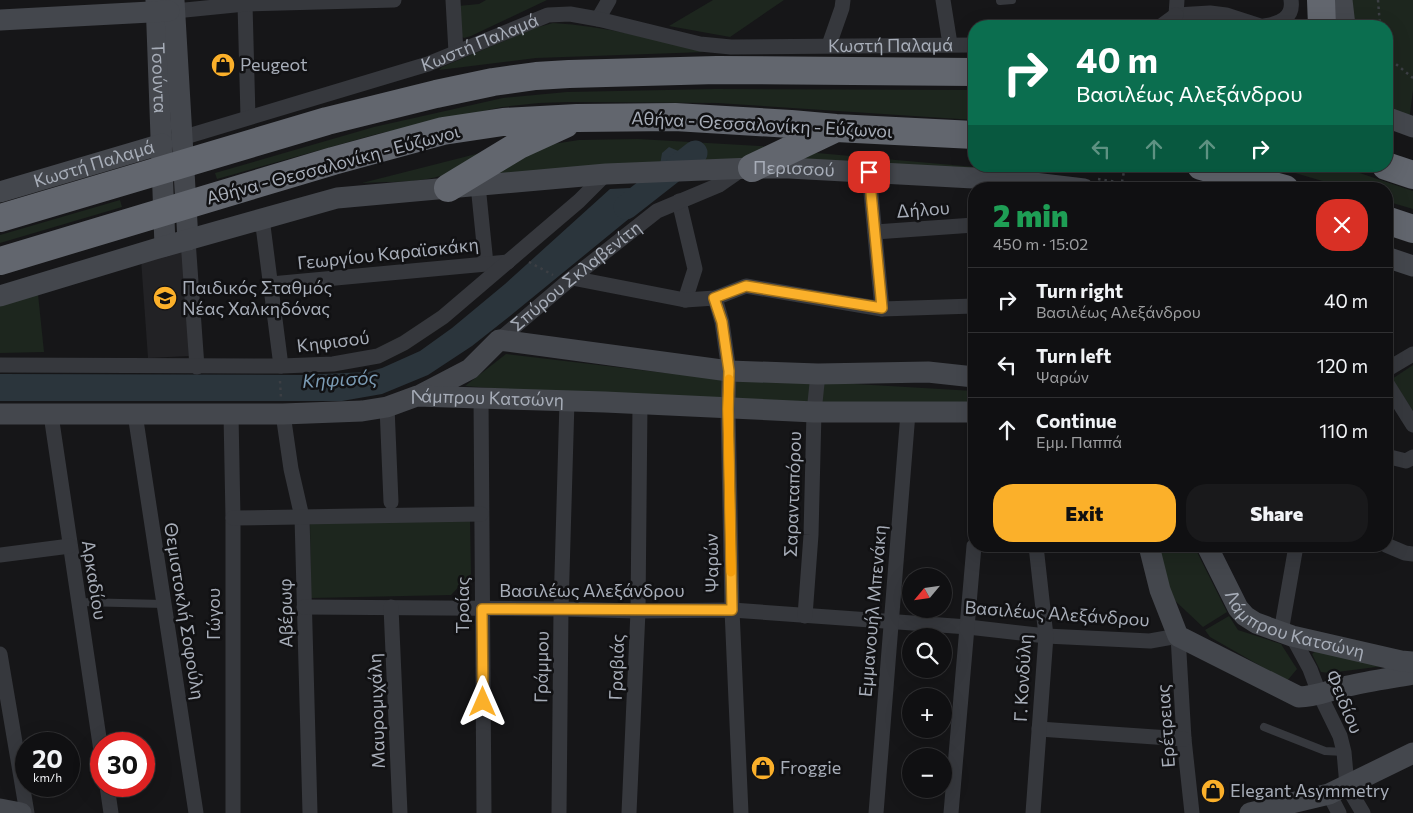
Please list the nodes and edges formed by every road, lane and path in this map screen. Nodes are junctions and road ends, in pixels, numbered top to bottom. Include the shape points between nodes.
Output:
1 (394, 0) edge
2 (453, 0) edge
3 (609, 0) edge
4 (843, 0) edge
5 (943, 0) edge
6 (1000, 0) edge
7 (1012, 0) edge
8 (1291, 0) edge
9 (1321, 0) edge
10 (1342, 0) edge
11 (1378, 0) edge
12 (245, 4) junction
13 (166, 6) edge
14 (1176, 7) edge
15 (598, 19) junction
16 (0, 20) edge
17 (1166, 20) edge
18 (1243, 20) edge
19 (1285, 20) edge
20 (1322, 20) edge
21 (1344, 20) edge
22 (1380, 20) edge
23 (950, 44) junction
24 (829, 45) junction
25 (968, 45) edge
26 (456, 52) junction
27 (1393, 62) edge
28 (968, 72) edge
29 (1413, 78) edge
30 (248, 117) junction
31 (577, 118) junction
32 (1393, 119) edge
33 (1413, 126) edge
34 (836, 128) junction
35 (968, 135) edge
36 (182, 138) junction
37 (162, 144) junction
38 (1393, 158) edge
39 (1413, 162) edge
40 (739, 168) junction
41 (1393, 168) edge
42 (869, 172) junction
43 (1124, 172) edge
44 (1223, 172) edge
45 (606, 174) junction
46 (1413, 175) edge
47 (1063, 182) edge
48 (1122, 182) edge
49 (1259, 182) edge
50 (478, 185) junction
51 (448, 188) junction
52 (680, 201) junction
53 (4, 208) edge
54 (262, 218) junction
55 (1393, 223) edge
56 (968, 225) edge
57 (1413, 230) edge
58 (875, 232) junction
59 (188, 240) junction
60 (165, 246) junction
61 (11, 258) edge
62 (512, 259) junction
63 (1393, 259) edge
64 (486, 264) junction
65 (1413, 266) edge
66 (570, 280) junction
67 (271, 284) junction
68 (0, 296) edge
69 (714, 298) junction
70 (685, 300) junction
71 (968, 306) edge
72 (882, 308) junction
73 (499, 340) junction
74 (1413, 354) edge
75 (0, 365) edge
76 (1393, 366) edge
77 (197, 367) junction
78 (729, 371) junction
79 (281, 372) junction
80 (818, 374) junction
81 (968, 376) edge
82 (1393, 393) edge
83 (417, 396) junction
84 (481, 397) junction
85 (567, 401) junction
86 (640, 403) junction
87 (387, 407) junction
88 (282, 408) junction
89 (728, 409) junction
90 (814, 412) junction
91 (968, 412) edge
92 (908, 413) junction
93 (0, 414) edge
94 (51, 414) junction
95 (135, 414) junction
96 (231, 414) junction
97 (1413, 425) edge
98 (1413, 457) edge
99 (1393, 458) edge
100 (391, 502) dead end
101 (482, 514) junction
102 (302, 517) junction
103 (233, 518) junction
104 (70, 546) junction
105 (1393, 548) edge
106 (974, 552) edge
107 (1037, 552) edge
108 (1150, 552) edge
109 (1210, 552) edge
110 (1295, 552) edge
111 (1413, 554) edge
112 (0, 555) edge
113 (79, 602) junction
114 (164, 604) junction
115 (304, 607) junction
116 (391, 607) junction
117 (561, 608) junction
118 (482, 609) junction
119 (732, 610) junction
120 (638, 611) junction
121 (805, 616) junction
122 (890, 621) junction
123 (968, 627) junction
124 (1287, 634) junction
125 (1046, 636) junction
126 (1178, 636) junction
127 (0, 654) edge
128 (1413, 662) edge
129 (1413, 674) edge
130 (1319, 693) junction
131 (1264, 727) dead end
132 (1039, 729) junction
133 (98, 732) edge
134 (1184, 738) junction
135 (1344, 752) junction
136 (1413, 753) edge
137 (1338, 790) junction
138 (108, 797) edge
139 (0, 809) edge
140 (21, 813) edge
141 (27, 813) edge
142 (111, 813) edge
143 (196, 813) edge
144 (233, 813) edge
145 (310, 813) edge
146 (400, 813) edge
147 (484, 813) edge
148 (559, 813) edge
149 (629, 813) edge
150 (741, 813) edge
151 (876, 813) edge
152 (951, 813) edge
153 (1033, 813) edge
154 (1192, 813) edge
155 (1250, 813) edge
156 (1339, 813) edge
157 (1363, 813) edge

1 - 12 street
2 - 26 street
3 - 15 street
4 - 24 street
5 - 23 street
6 - 7 lane
8 - 19 street via 1292,6
9 - 20 highway
10 - 21 street
11 - 22 path
12 - 13 street
12 - 30 street
13 - 16 street
13 - 36 street, Τσούντα
13 - 37 street, Τσούντα
14 - 17 street
14 - 18 street via 1226,14
15 - 24 street, Κωστή Παλαμά via 700,44 731,47
15 - 26 street, Κωστή Παλαμά via 570,14 548,15
23 - 24 street, Κωστή Παλαμά
23 - 25 street, Κωστή Παλαμά
26 - 30 street, Κωστή Παλαμά via 428,64
27 - 29 path
28 - 53 highway via 717,70 536,76 493,82 327,120
30 - 36 street, Κωστή Παλαμά
31 - 34 highway, Αθήνα - Θεσσαλονίκη - Εύζωνοι via 702,118
31 - 51 highway via 519,145
31 - 61 highway, Αθήνα - Θεσσαλονίκη - Εύζωνοι via 503,122 443,131
32 - 33 street
34 - 35 highway, Αθήνα - Θεσσαλονίκη - Εύζωνοι
34 - 40 highway
36 - 37 street, Κωστή Παλαμά
36 - 59 street, Τσούντα
37 - 53 street, Κωστή Παλαμά
37 - 60 street, Τσούντα
38 - 39 highway
40 - 42 street, Περισσού
40 - 45 street
40 - 52 street, Σπύρου Σκλαβενίτη via 720,184
41 - 46 highway
42 - 47 street, Περισσού
42 - 58 street
43 - 48 path
44 - 49 highway
45 - 50 street
45 - 62 street, Κηφισού
50 - 51 street
50 - 64 street
51 - 54 street via 337,198
52 - 66 street, Σπύρου Σκλαβενίτη via 657,211
52 - 70 street via 695,269
54 - 59 street
54 - 67 street
55 - 57 highway
56 - 58 street, Δήλου
58 - 72 street
59 - 60 street
59 - 77 street
60 - 68 street
62 - 64 street, Γεωργίου Καραϊσκάκη
62 - 66 path
62 - 79 street, Κηφισού via 443,317 392,350 356,361
63 - 65 street
64 - 67 street, Γεωργίου Καραϊσκάκη
66 - 70 street
66 - 73 street, Σπύρου Σκλαβενίτη
67 - 79 street
69 - 70 street
69 - 72 street via 746,286
69 - 78 street, Ψαρών via 722,322
71 - 72 street
73 - 78 street
73 - 83 street, Σπύρου Σκλαβενίτη via 470,369
74 - 76 street
75 - 77 street, Κηφισού
77 - 79 street, Κηφισού
78 - 80 street
78 - 89 street, Ψαρών
79 - 88 path
80 - 81 street via 928,372
80 - 90 street, Σαρανταπόρου
82 - 97 street
83 - 84 street, Λάμπρου Κατσώνη
83 - 87 street, Λάμπρου Κατσώνη
84 - 85 street, Λάμπρου Κατσώνη
84 - 101 street, Τροίας
85 - 86 street, Λάμπρου Κατσώνη
85 - 117 street, Γράμμου
86 - 89 street, Λάμπρου Κατσώνη
86 - 120 street, Γραβιάς
87 - 88 street, Λάμπρου Κατσώνη via 362,411
87 - 100 street
88 - 96 street, Λάμπρου Κατσώνη
88 - 102 street, Αβέρωφ
89 - 90 street, Λάμπρου Κατσώνη
89 - 119 street, Ψαρών
90 - 92 street, Λάμπρου Κατσώνη
90 - 121 street, Σαρανταπόρου
91 - 92 street, Λάμπρου Κατσώνη
92 - 122 street, Εμμανουήλ Μπενάκη
93 - 94 street, Λάμπρου Κατσώνη
94 - 95 street, Λάμπρου Κατσώνη
94 - 104 street, Αρκαδίου
95 - 96 street, Λάμπρου Κατσώνη
95 - 114 street, Θεμιστοκλή Σοφούλη
96 - 103 street, Γώγου
98 - 99 street via 1406,461
101 - 102 street
101 - 118 street, Τροίας
102 - 103 street
102 - 115 street, Αβέρωφ
103 - 144 street, Γώγου
104 - 112 street
104 - 113 street, Αρκαδίου
105 - 111 street
106 - 123 street
107 - 125 street, Γ. Κονδύλη
108 - 126 street via 1160,590
109 - 124 street, Λάμπρου Κατσώνη via 1245,616
110 - 124 street
113 - 114 lane
113 - 133 street, Αρκαδίου
114 - 143 street, Θεμιστοκλή Σοφούλη
115 - 116 street, Βασιλέως Αλεξάνδρου
115 - 145 street, Αβέρωφ
116 - 118 street, Βασιλέως Αλεξάνδρου
116 - 146 street, Μαυρομιχάλη
117 - 118 street, Βασιλέως Αλεξάνδρου
117 - 120 street, Βασιλέως Αλεξάνδρου
117 - 148 street, Γράμμου
118 - 147 street, Τροίας
119 - 120 street, Βασιλέως Αλεξάνδρου
119 - 121 street, Βασιλέως Αλεξάνδρου
119 - 150 street, Ψαρών
120 - 149 street, Γραβιάς
121 - 122 street, Βασιλέως Αλεξάνδρου
122 - 123 street, Βασιλέως Αλεξάνδρου
122 - 151 street, Εμμανουήλ Μπενάκη
123 - 125 street, Βασιλέως Αλεξάνδρου
123 - 152 street
124 - 128 street, Λάμπρου Κατσώνη
124 - 130 street, Φειδίου via 1310,669
125 - 126 street, Βασιλέως Αλεξάνδρου via 1150,641
125 - 132 street, Γ. Κονδύλη
126 - 130 street, Λάμπρου Κατσώνη via 1299,697 1312,697
126 - 134 street, Ερέτρειας
127 - 141 street
129 - 130 street, Λάμπρου Κατσώνη
130 - 135 street, Φειδίου via 1340,736
131 - 135 lane via 1325,751
132 - 134 street
132 - 153 street, Γ. Κονδύλη
134 - 154 street, Ερέτρειας
135 - 137 street, Φειδίου
136 - 137 street
137 - 155 street
137 - 156 street, Φειδίου
137 - 157 street, Φειδίου
138 - 142 street
139 - 140 street

